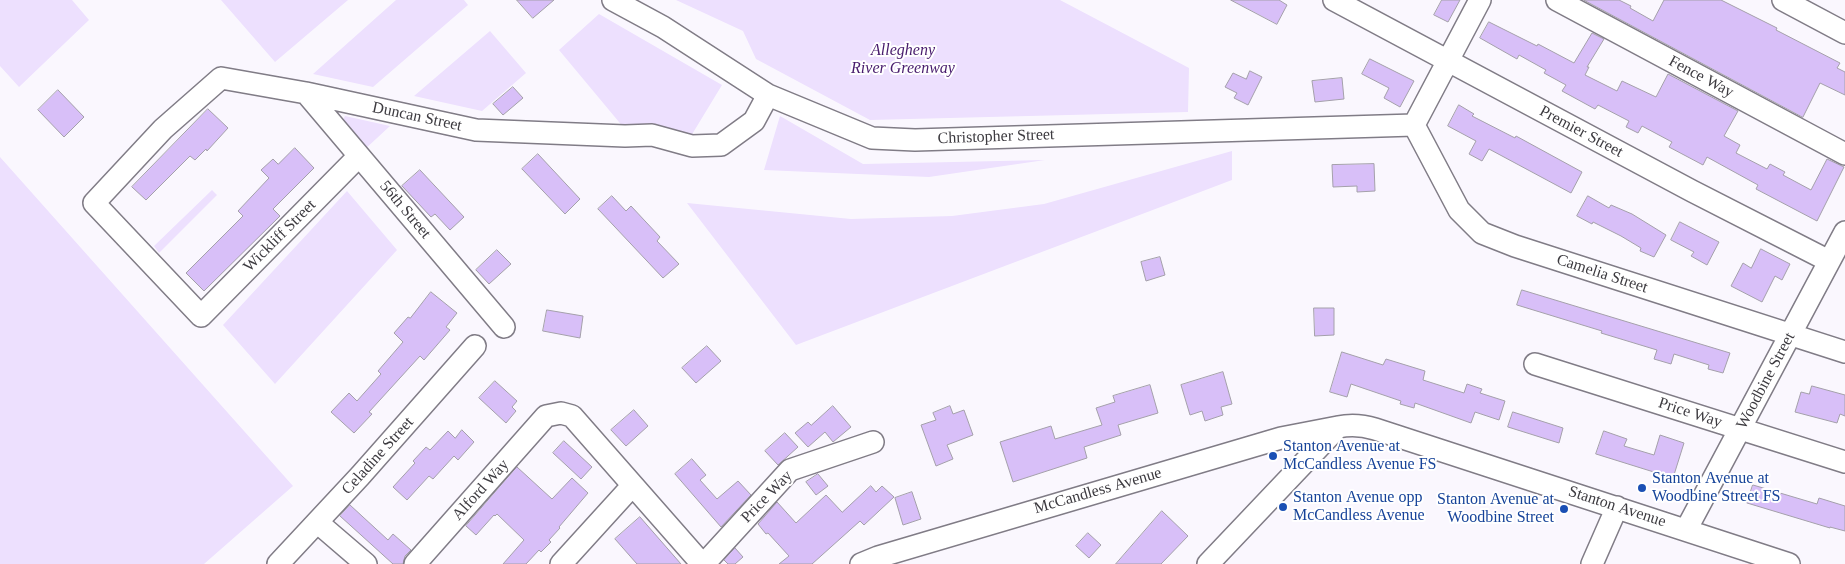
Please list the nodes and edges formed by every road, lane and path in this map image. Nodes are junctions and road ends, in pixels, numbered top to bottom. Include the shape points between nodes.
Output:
1 (613, 0) edge
2 (1334, 0) edge
3 (1480, 0) edge
4 (1557, 0) edge
5 (1783, 0) edge
6 (1845, 33) edge
7 (1448, 61) junction
8 (306, 93) junction
9 (768, 95) junction
10 (1414, 124) junction
11 (1845, 154) edge
12 (359, 156) junction
13 (1845, 232) edge
14 (1829, 261) junction
15 (201, 316) joint
16 (504, 327) dead end
17 (1791, 334) junction
18 (475, 346) dead end
19 (1845, 352) edge
20 (1535, 364) dead end
21 (1338, 426) junction
22 (1740, 430) junction
23 (873, 442) dead end
24 (1845, 462) edge
25 (632, 486) junction
26 (1617, 507) junction
27 (317, 522) junction
28 (1686, 530) junction
29 (278, 564) edge
30 (366, 564) edge
31 (415, 564) edge
32 (561, 564) edge
33 (703, 564) edge
34 (861, 564) edge
35 (1208, 564) edge
36 (1592, 564) edge
37 (1789, 564) edge

1 - 9 street, Christopher Street via 663,26
2 - 7 street, Premier Street
3 - 7 street
4 - 11 street, Fence Way
5 - 6 street
7 - 10 street
7 - 14 street, Premier Street
8 - 9 street, Duncan Street via 476,130 652,135 692,146 722,145 754,121
8 - 12 street, 56th Street
8 - 15 street, Duncan Street via 221,78 163,129 94,202
9 - 10 street, Christopher Street via 872,138 915,140
10 - 17 street, Camelia Street via 1459,210 1482,233
12 - 15 street, Wickliff Street
12 - 16 street, 56th Street
13 - 14 street, Woodbine Street
14 - 17 street, Woodbine Street
17 - 19 street, Camelia Street
17 - 22 street, Woodbine Street
18 - 27 street, Celadine Street
20 - 22 street, Price Way
21 - 26 street, Stanton Avenue via 1360,424
21 - 34 street, McCandless Avenue via 1281,438
21 - 35 street
22 - 24 street, Price Way
22 - 28 street, Woodbine Street
23 - 33 street, Price Way via 790,470
25 - 31 street, Alford Way via 572,416 561,413 546,416
25 - 32 street
25 - 33 street
26 - 28 street, Stanton Avenue
26 - 36 street
27 - 29 street, Celadine Street
27 - 30 street
28 - 37 street, Stanton Avenue

